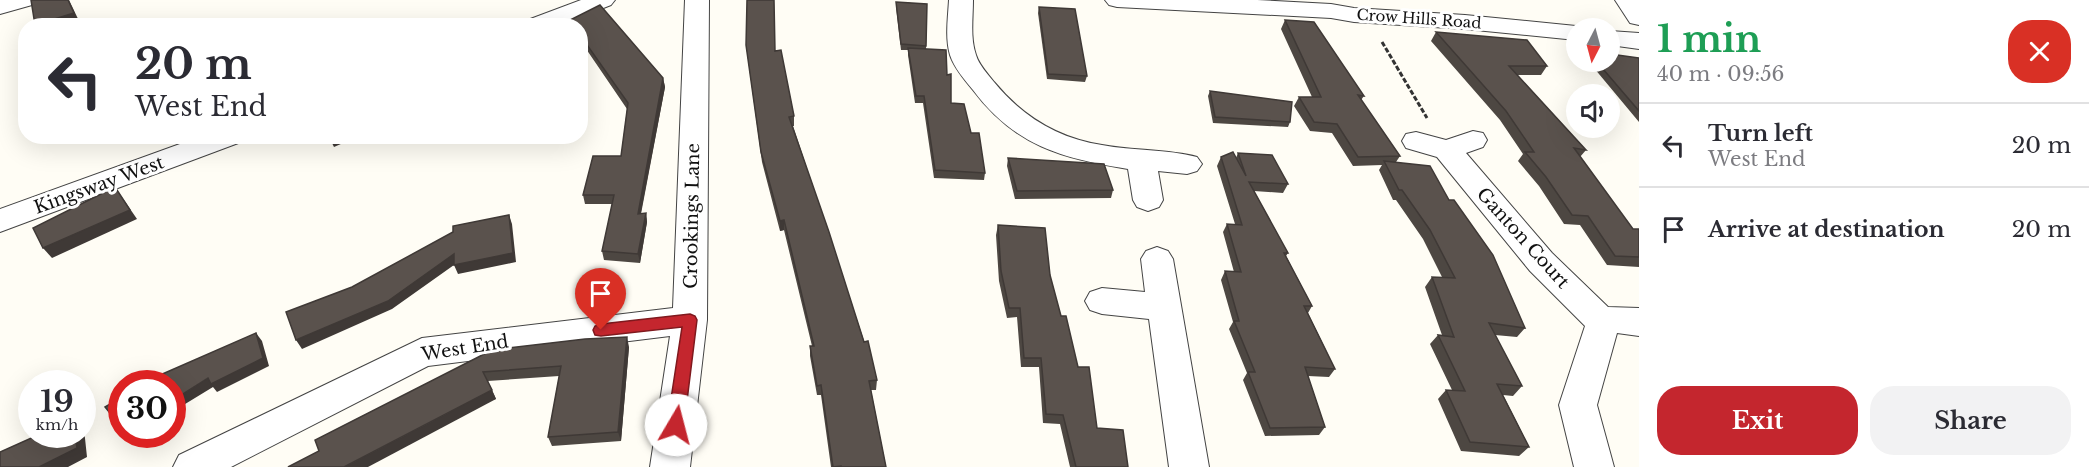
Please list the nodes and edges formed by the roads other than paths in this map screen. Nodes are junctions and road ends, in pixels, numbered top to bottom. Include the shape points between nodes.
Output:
1 (24, 0) edge
2 (603, 0) edge
3 (697, 0) edge
4 (960, 0) edge
5 (1117, 0) edge
6 (1332, 5) edge
7 (0, 7) edge
8 (555, 18) edge
9 (1566, 32) edge
10 (1620, 39) edge
11 (1639, 42) edge
12 (1416, 141) dead end
13 (209, 144) edge
14 (1141, 160) junction
15 (1187, 164) dead end
16 (1148, 200) dead end
17 (0, 221) edge
18 (1157, 259) dead end
19 (1102, 301) dead end
20 (1163, 308) junction
21 (690, 320) junction
22 (1639, 322) edge
23 (1603, 323) junction
24 (193, 467) edge
25 (670, 467) edge
26 (1188, 467) edge
27 (1594, 467) edge

1 - 7 street
2 - 8 street
3 - 21 street, Crookings Lane
4 - 14 street via 963,55 986,91 1014,121 1050,142 1096,155
5 - 6 street, Crow Hills Road
6 - 9 street, Crow Hills Road via 1366,15
10 - 11 street
12 - 23 street, Ganton Court via 1460,145 1541,262
13 - 17 street, Kingsway West
14 - 15 street
14 - 16 street
18 - 20 street
19 - 20 street
20 - 26 street
21 - 24 street, West End via 422,352
21 - 25 street, Crookings Lane
22 - 23 street via 1611,319
23 - 27 street via 1578,405

